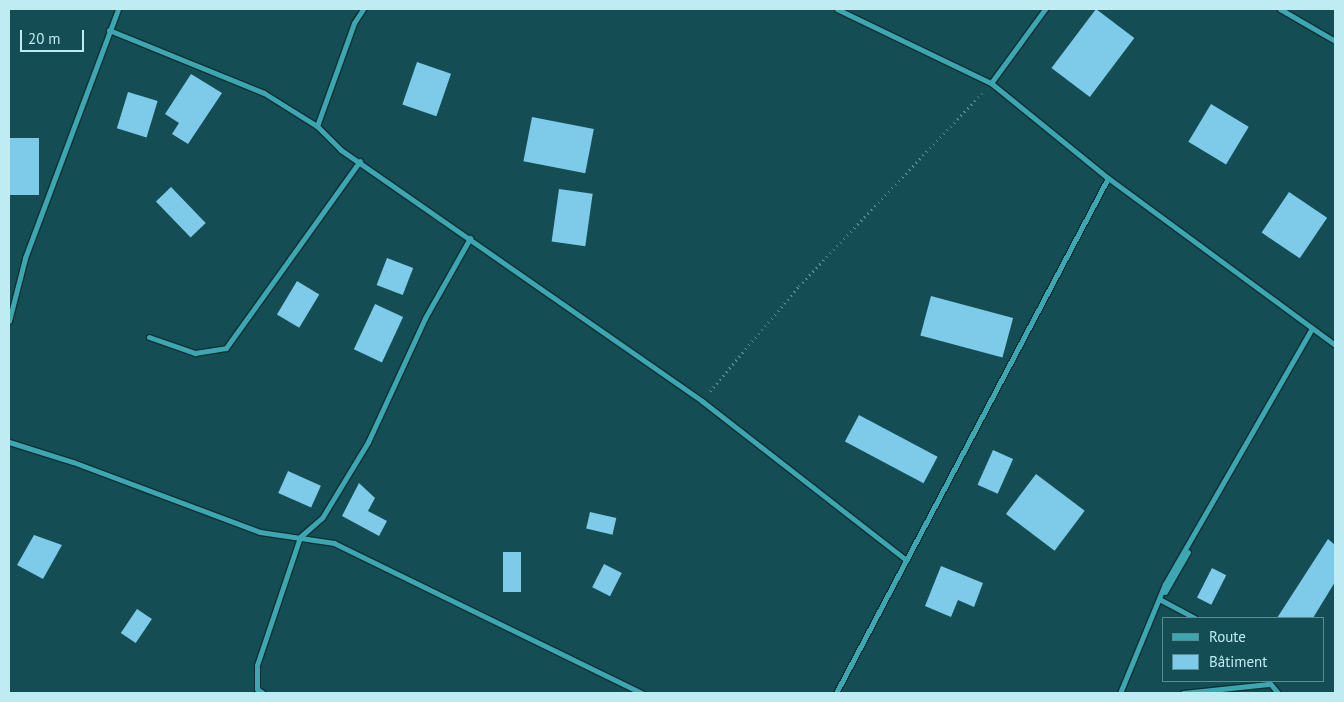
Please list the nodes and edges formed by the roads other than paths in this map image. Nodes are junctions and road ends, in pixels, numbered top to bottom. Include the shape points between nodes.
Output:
1 (118, 9) edge
2 (363, 9) edge
3 (838, 9) edge
4 (1045, 9) edge
5 (1280, 9) edge
6 (109, 30) junction
7 (1335, 42) edge
8 (991, 83) junction
9 (317, 126) junction
10 (360, 161) junction
11 (1108, 178) junction
12 (470, 238) junction
13 (9, 321) edge
14 (1312, 328) junction
15 (149, 337) dead end
16 (1335, 345) edge
17 (9, 442) edge
18 (300, 537) junction
19 (906, 560) junction
20 (1161, 601) junction
21 (1193, 617) edge
22 (1268, 682) edge
23 (263, 693) edge
24 (641, 693) edge
25 (836, 693) edge
26 (1120, 693) edge
27 (1183, 693) edge
28 (1278, 693) edge

1 - 6 street
2 - 9 street via 354,23
3 - 8 street
4 - 8 street
5 - 7 street
6 - 9 street via 264,93
6 - 13 street via 25,258
8 - 11 street
9 - 10 street via 341,150
10 - 12 street
10 - 15 street via 226,348 195,353
11 - 14 street
11 - 19 street
12 - 18 street via 425,318 368,442 322,518
12 - 19 street via 702,400
14 - 16 street
14 - 20 street
17 - 18 street via 260,532
18 - 23 street via 257,665 257,689
18 - 24 street via 334,543
19 - 25 street
20 - 21 street
20 - 26 street
22 - 27 street
22 - 28 street

